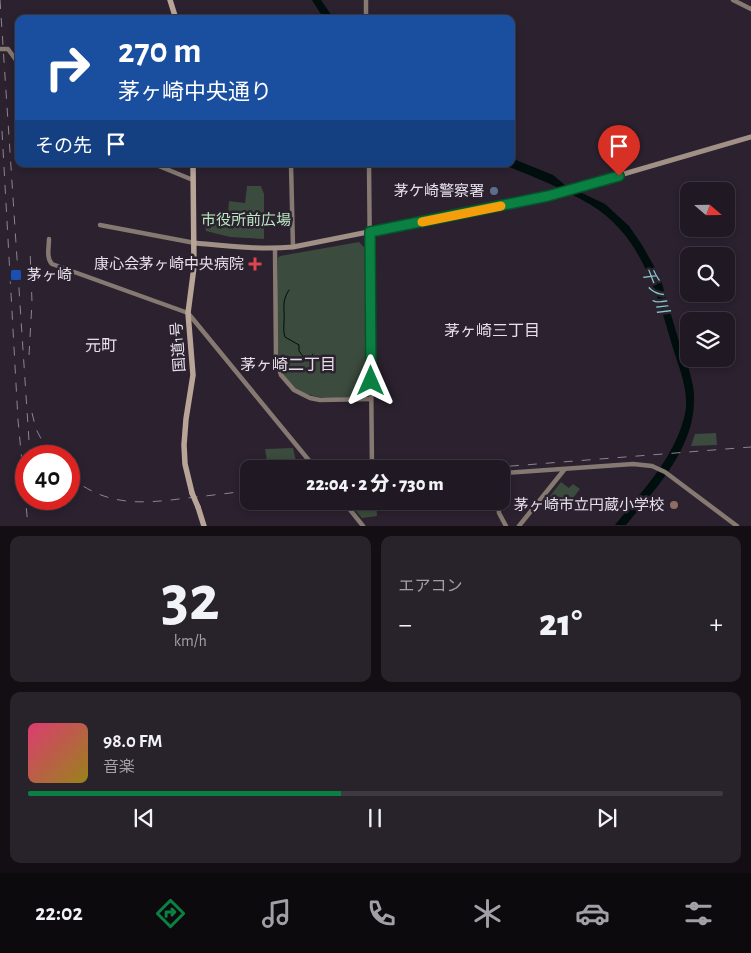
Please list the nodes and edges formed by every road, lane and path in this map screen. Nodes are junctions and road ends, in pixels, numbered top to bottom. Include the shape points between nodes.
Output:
1 (170, 0) edge
2 (366, 0) edge
3 (733, 0) edge
4 (751, 9) edge
5 (175, 15) edge
6 (366, 15) edge
7 (0, 49) edge
8 (15, 62) edge
9 (751, 137) edge
10 (160, 167) edge
11 (193, 167) edge
12 (291, 167) edge
13 (369, 167) edge
14 (193, 180) junction
15 (100, 225) dead end
16 (370, 232) junction
17 (49, 239) dead end
18 (194, 243) junction
19 (293, 247) junction
20 (275, 249) junction
21 (188, 314) junction
22 (372, 399) junction
23 (308, 460) edge
24 (372, 460) edge
25 (564, 470) junction
26 (510, 473) edge
27 (350, 510) edge
28 (499, 510) edge
29 (204, 526) edge
30 (363, 526) edge
31 (506, 526) edge
32 (519, 526) edge
33 (737, 526) edge

1 - 5 highway
2 - 6 street
3 - 4 street
7 - 8 street, bridge via 8,49
9 - 16 main road via 561,193
10 - 14 street
11 - 14 highway, 国道1号
12 - 19 street
13 - 16 street
14 - 18 highway, 国道1号
15 - 18 street
16 - 19 main road
16 - 22 street
17 - 21 street via 49,261 52,264
18 - 20 main road
18 - 21 highway, 国道1号
19 - 20 main road
20 - 22 street via 276,358 281,375 294,390 310,398
21 - 23 street
21 - 29 highway, 国道1号, bridge via 193,375 186,420 185,464
22 - 24 street
25 - 26 street
25 - 32 street
25 - 33 street via 646,464 668,474
27 - 30 street
28 - 31 street

